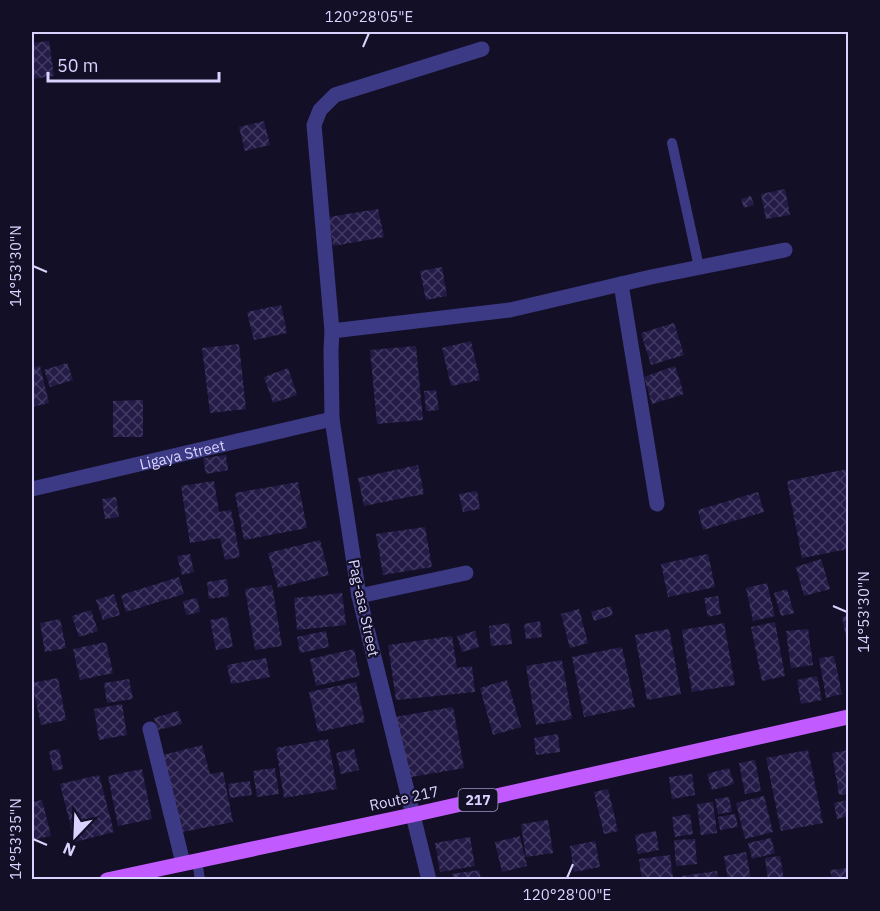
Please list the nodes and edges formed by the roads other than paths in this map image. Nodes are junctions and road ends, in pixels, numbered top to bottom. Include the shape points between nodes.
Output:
1 (482, 49) dead end
2 (672, 142) dead end
3 (785, 250) dead end
4 (699, 267) junction
5 (621, 284) junction
6 (332, 332) junction
7 (332, 419) junction
8 (32, 489) edge
9 (657, 504) dead end
10 (466, 573) dead end
11 (359, 596) junction
12 (849, 717) edge
13 (150, 729) dead end
14 (412, 815) junction
15 (190, 862) junction
16 (107, 879) edge
17 (200, 879) edge
18 (429, 879) edge

1 - 6 street, Pag-asa Street via 335,95 320,110 314,125
2 - 4 lane
3 - 4 street
4 - 5 street
5 - 6 street via 510,310
5 - 9 street
6 - 7 street, Pag-asa Street
7 - 8 street, Ligaya Street
7 - 11 street, Pag-asa Street
10 - 11 street
11 - 14 street, Pag-asa Street
12 - 14 main road, Route 217 / 217
13 - 15 street
14 - 15 main road, Route 217 / 217
14 - 18 street, Pag-asa Street
15 - 16 main road, Route 217 / 217
15 - 17 lane

